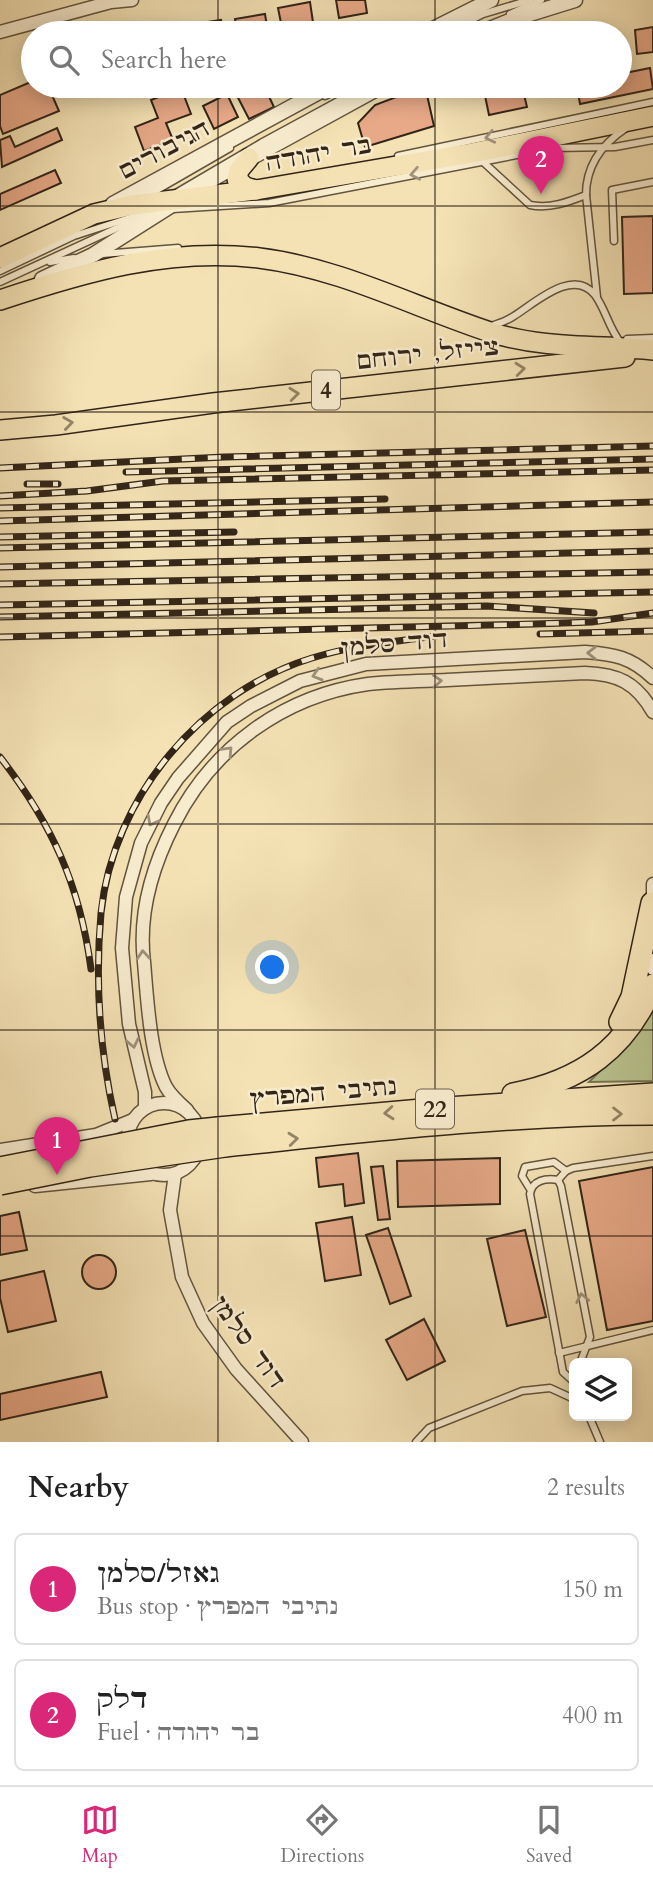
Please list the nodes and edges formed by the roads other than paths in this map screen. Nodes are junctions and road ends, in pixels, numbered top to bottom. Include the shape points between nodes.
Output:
1 (132, 0) edge
2 (491, 0) edge
3 (530, 0) edge
4 (541, 0) edge
5 (575, 0) edge
6 (41, 21) edge
7 (449, 21) edge
8 (469, 21) edge
9 (494, 21) edge
10 (510, 21) edge
11 (21, 26) edge
12 (0, 32) edge
13 (308, 98) edge
14 (323, 98) edge
15 (344, 98) edge
16 (360, 98) edge
17 (653, 102) edge
18 (646, 118) edge
19 (555, 123) junction
20 (589, 131) junction
21 (653, 140) edge
22 (604, 147) junction
23 (477, 157) junction
24 (249, 158) junction
25 (391, 158) dead end
26 (379, 160) dead end
27 (351, 173) junction
28 (653, 182) edge
29 (256, 190) junction
30 (586, 195) junction
31 (173, 202) junction
32 (141, 208) junction
33 (94, 214) junction
34 (77, 235) junction
35 (614, 241) dead end
36 (93, 255) junction
37 (0, 258) edge
38 (285, 264) junction
39 (28, 269) junction
40 (0, 271) edge
41 (0, 282) edge
42 (597, 299) junction
43 (0, 300) edge
44 (458, 320) junction
45 (495, 325) junction
46 (653, 338) edge
47 (622, 344) junction
48 (653, 352) edge
49 (0, 430) edge
50 (653, 678) edge
51 (653, 712) edge
52 (653, 884) edge
53 (653, 906) edge
54 (653, 960) edge
55 (653, 968) edge
56 (653, 984) edge
57 (567, 1079) junction
58 (653, 1094) edge
59 (145, 1108) junction
60 (433, 1109) junction
61 (187, 1111) junction
62 (653, 1114) edge
63 (133, 1120) junction
64 (96, 1135) junction
65 (221, 1137) junction
66 (0, 1150) edge
67 (653, 1156) edge
68 (0, 1169) edge
69 (566, 1171) junction
70 (151, 1174) junction
71 (175, 1174) junction
72 (558, 1180) junction
73 (0, 1184) edge
74 (530, 1189) junction
75 (0, 1190) edge
76 (653, 1330) edge
77 (586, 1347) junction
78 (559, 1353) junction
79 (582, 1358) edge
80 (569, 1377) edge
81 (569, 1396) edge
82 (591, 1421) edge
83 (302, 1442) edge
84 (416, 1442) edge
85 (600, 1442) edge

1 - 6 street
2 - 7 street
3 - 8 lane
4 - 9 lane
5 - 10 street
11 - 12 street
13 - 33 street, הגיבורים
14 - 32 lane via 263,130
15 - 31 lane via 261,143
16 - 24 street, הגיבורים
17 - 19 lane
18 - 20 highway, בר יהודה
18 - 22 lane via 615,135
19 - 20 lane
19 -> 25 lane
20 - 23 highway, בר יהודה
21 - 22 lane
22 - 23 lane
22 - 30 lane via 589,172
23 - 27 highway, בר יהודה
23 - 30 lane via 530,205 565,204
23 -> 31 lane via 280,201 241,206
24 - 29 highway via 237,179
24 - 31 street, הגיבורים
26 - 27 lane
27 - 29 highway, בר יהודה
28 - 35 lane via 612,190
29 - 31 highway, בר יהודה
30 - 42 lane
31 - 32 highway, בר יהודה
31 - 36 street, הגיבורים
32 - 33 highway, בר יהודה
32 - 34 lane
32 - 34 lane
32 - 39 lane via 119,228
33 - 37 highway, בר יהודה
34 - 40 lane
36 - 38 lane via 221,248 260,253
36 - 39 lane
36 - 43 street, הגיבורים
38 - 43 highway via 259,258 163,258 94,270
38 - 44 highway via 350,281
39 - 41 lane
42 - 45 lane via 585,287 568,285
42 - 47 lane
44 - 45 lane
44 - 47 highway via 546,344
45 - 47 lane via 543,336
46 - 47 lane
47 - 48 highway
49 -> 48 highway, צייזל, ירוחם / 4
50 -> 59 street, דוד סלמן via 613,653 366,663 300,681 228,722 178,778 141,843 132,869 121,948
61 -> 51 street, דוד סלמן via 166,1087 149,1021 142,947 146,900 160,851 179,813 241,737 307,700 368,684 609,674 629,684
52 - 53 street
53 - 57 highway via 632,998 618,1028 595,1056
54 - 55 street
55 - 56 highway
56 - 57 highway via 628,1030 589,1067
57 - 60 highway
58 - 60 highway, נתיבי המפרץ / 22
59 - 61 street via 166,1103
59 - 63 street
60 -> 65 highway, נתיבי המפרץ / 22
61 - 71 street via 201,1140 194,1161
65 -> 62 highway, נתיבי המפרץ / 22 via 569,1114
63 - 64 street
63 - 70 street via 129,1151
64 - 66 street
64 - 68 street via 78,1151 55,1161
65 - 68 highway, נתיבי המפרץ / 22, bridge via 189,1131
65 - 73 highway, נתיבי המפרץ / 22, bridge
67 - 69 lane
69 - 72 lane
69 - 74 lane via 555,1162 524,1167 522,1176
70 - 71 street
70 - 75 street
71 - 83 street, דוד סלמן via 170,1210 182,1276 203,1323 236,1369
72 - 74 lane via 536,1182
77 -> 72 lane via 590,1336
74 - 78 lane
76 - 77 lane
77 - 78 lane
77 - 79 lane
78 - 80 lane
81 - 84 lane via 550,1388 522,1391 429,1428
82 - 85 lane

